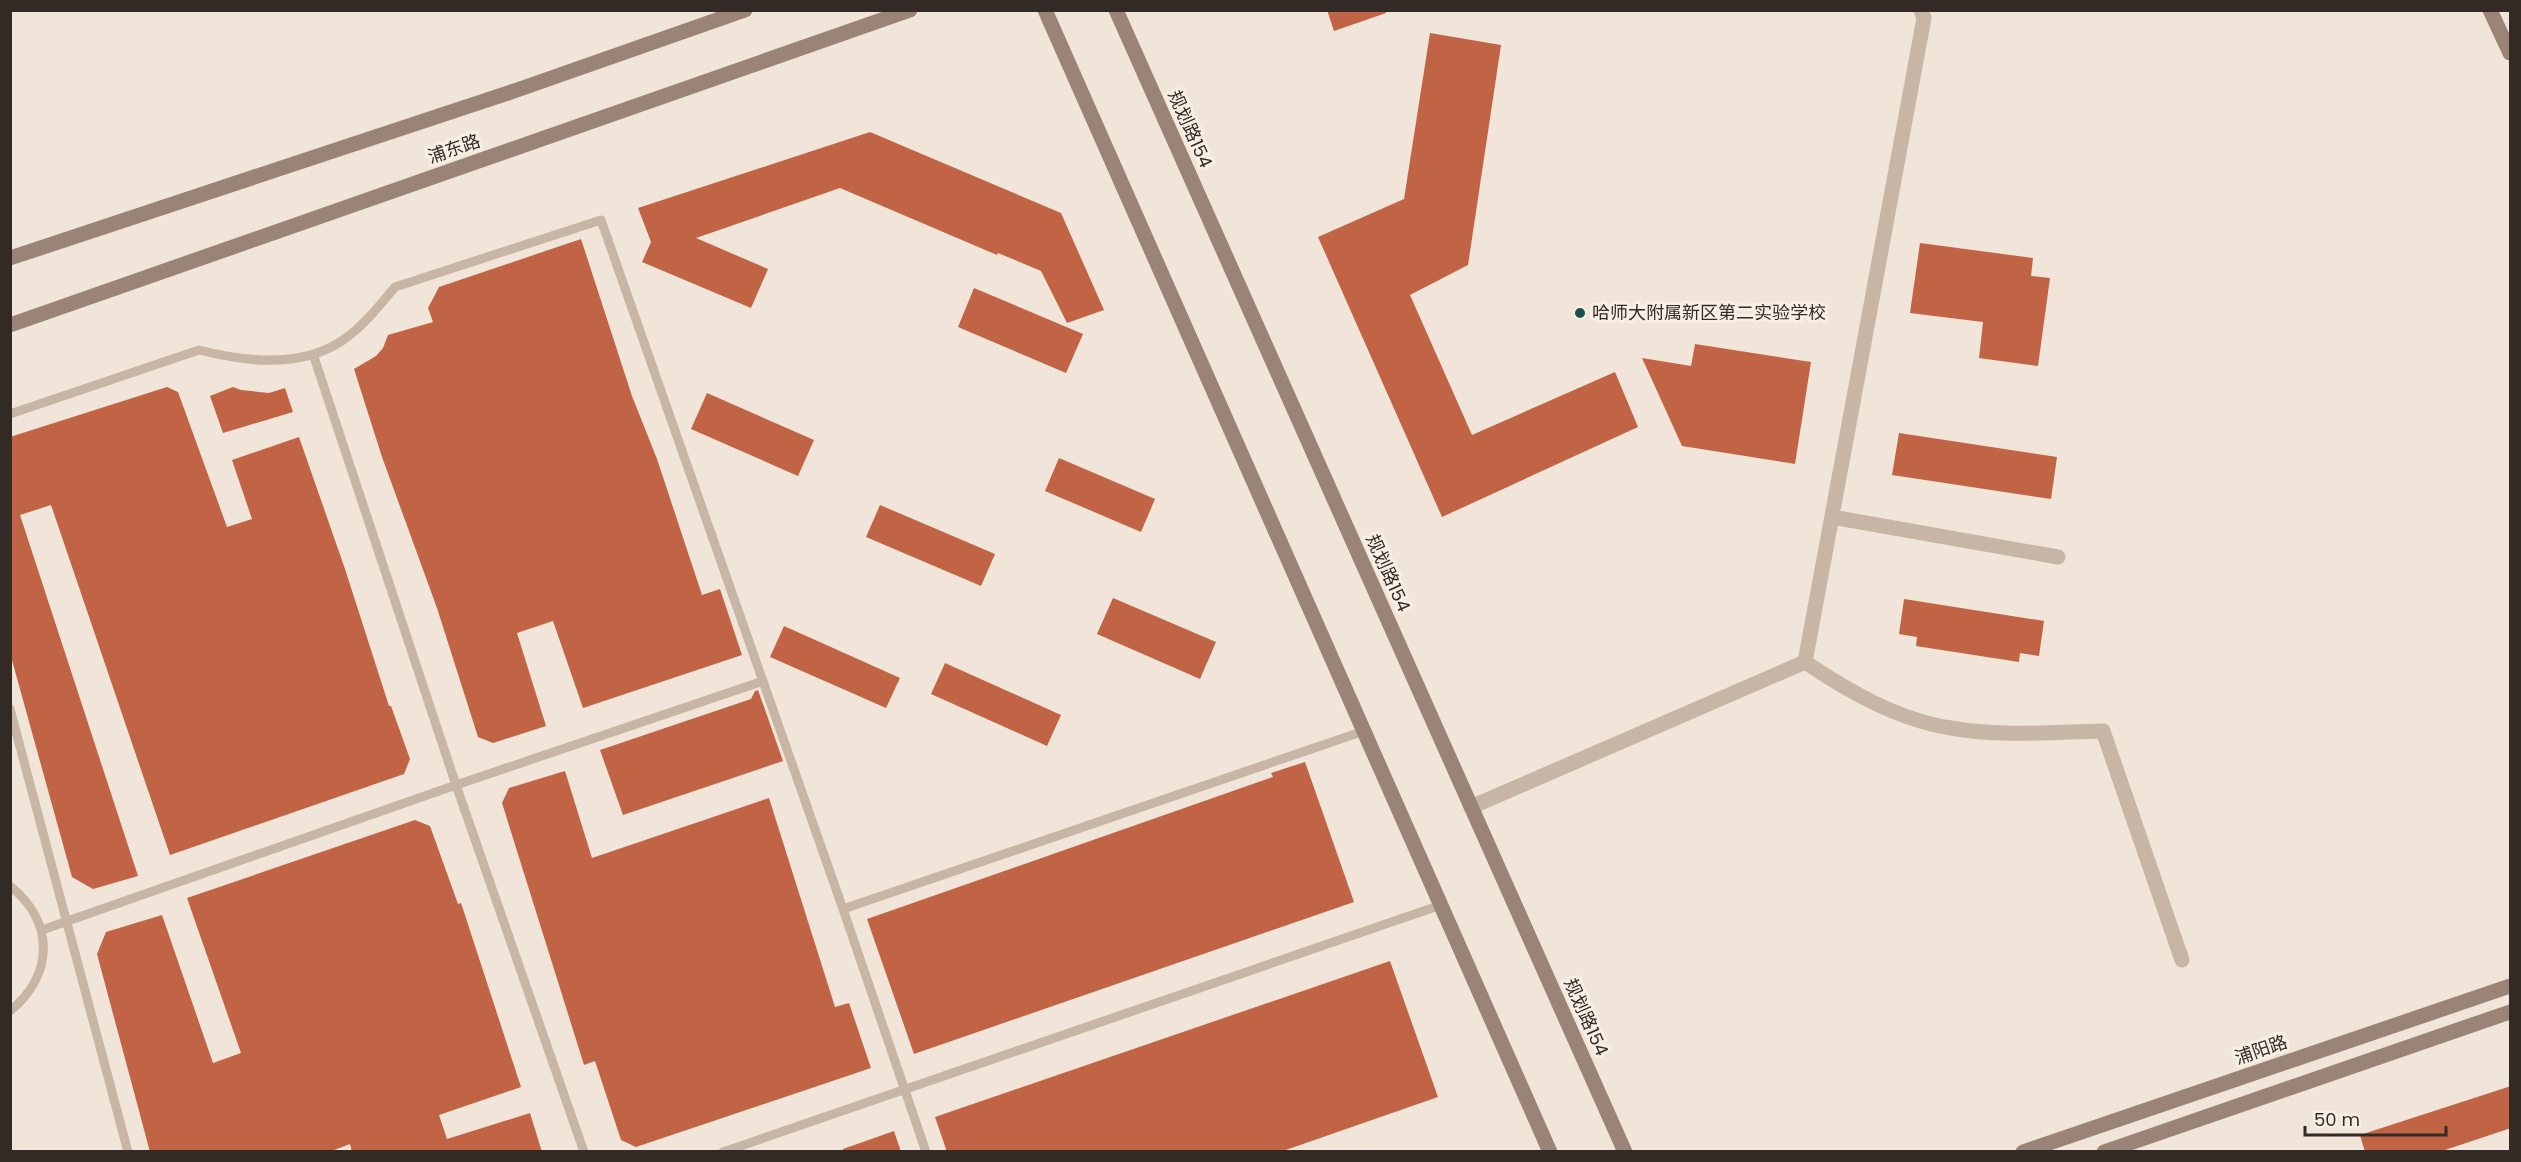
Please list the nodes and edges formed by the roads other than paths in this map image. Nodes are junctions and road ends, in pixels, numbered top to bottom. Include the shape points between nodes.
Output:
1 (745, 10) edge
2 (910, 10) edge
3 (1045, 10) edge
4 (1116, 10) edge
5 (1921, 10) edge
6 (2490, 10) edge
7 (2511, 53) edge
8 (10, 258) edge
9 (10, 325) edge
10 (313, 354) junction
11 (10, 414) edge
12 (1832, 516) junction
13 (2058, 557) dead end
14 (1805, 662) junction
15 (763, 681) junction
16 (10, 709) edge
17 (1364, 731) junction
18 (456, 785) junction
19 (1471, 807) junction
20 (10, 886) edge
21 (1441, 905) junction
22 (843, 909) junction
23 (68, 920) junction
24 (42, 930) junction
25 (2182, 960) dead end
26 (2511, 986) edge
27 (10, 1011) edge
28 (2511, 1012) edge
29 (904, 1089) junction
30 (128, 1152) edge
31 (584, 1152) edge
32 (723, 1152) edge
33 (926, 1152) edge
34 (1550, 1152) edge
35 (1625, 1152) edge
36 (2023, 1152) edge
37 (2104, 1152) edge

1 - 8 main road, 浦东路
2 - 9 main road, 浦东路
3 - 17 main road
4 - 19 main road, 规划路154
5 - 12 street via 1924,18
6 - 7 main road
10 - 11 lane via 254,360 199,350
10 - 15 lane via 335,345 354,330 394,287 600,220
10 - 18 lane
12 - 13 street
12 - 14 street
14 - 19 street
14 - 25 street via 1840,686 1879,704 1950,728 1997,732 2103,731
15 - 18 lane
15 - 22 lane
16 - 23 lane
17 - 21 main road
17 - 22 lane
18 - 23 lane
18 - 31 lane
19 - 35 main road, 规划路154
20 - 24 lane via 35,912
21 - 29 lane
21 - 34 main road
22 - 29 lane
23 - 24 lane
23 - 30 lane
24 - 27 lane via 44,951 39,973 24,1000
26 - 36 main road, 浦阳路
28 - 37 main road
29 - 32 lane
29 - 33 lane

